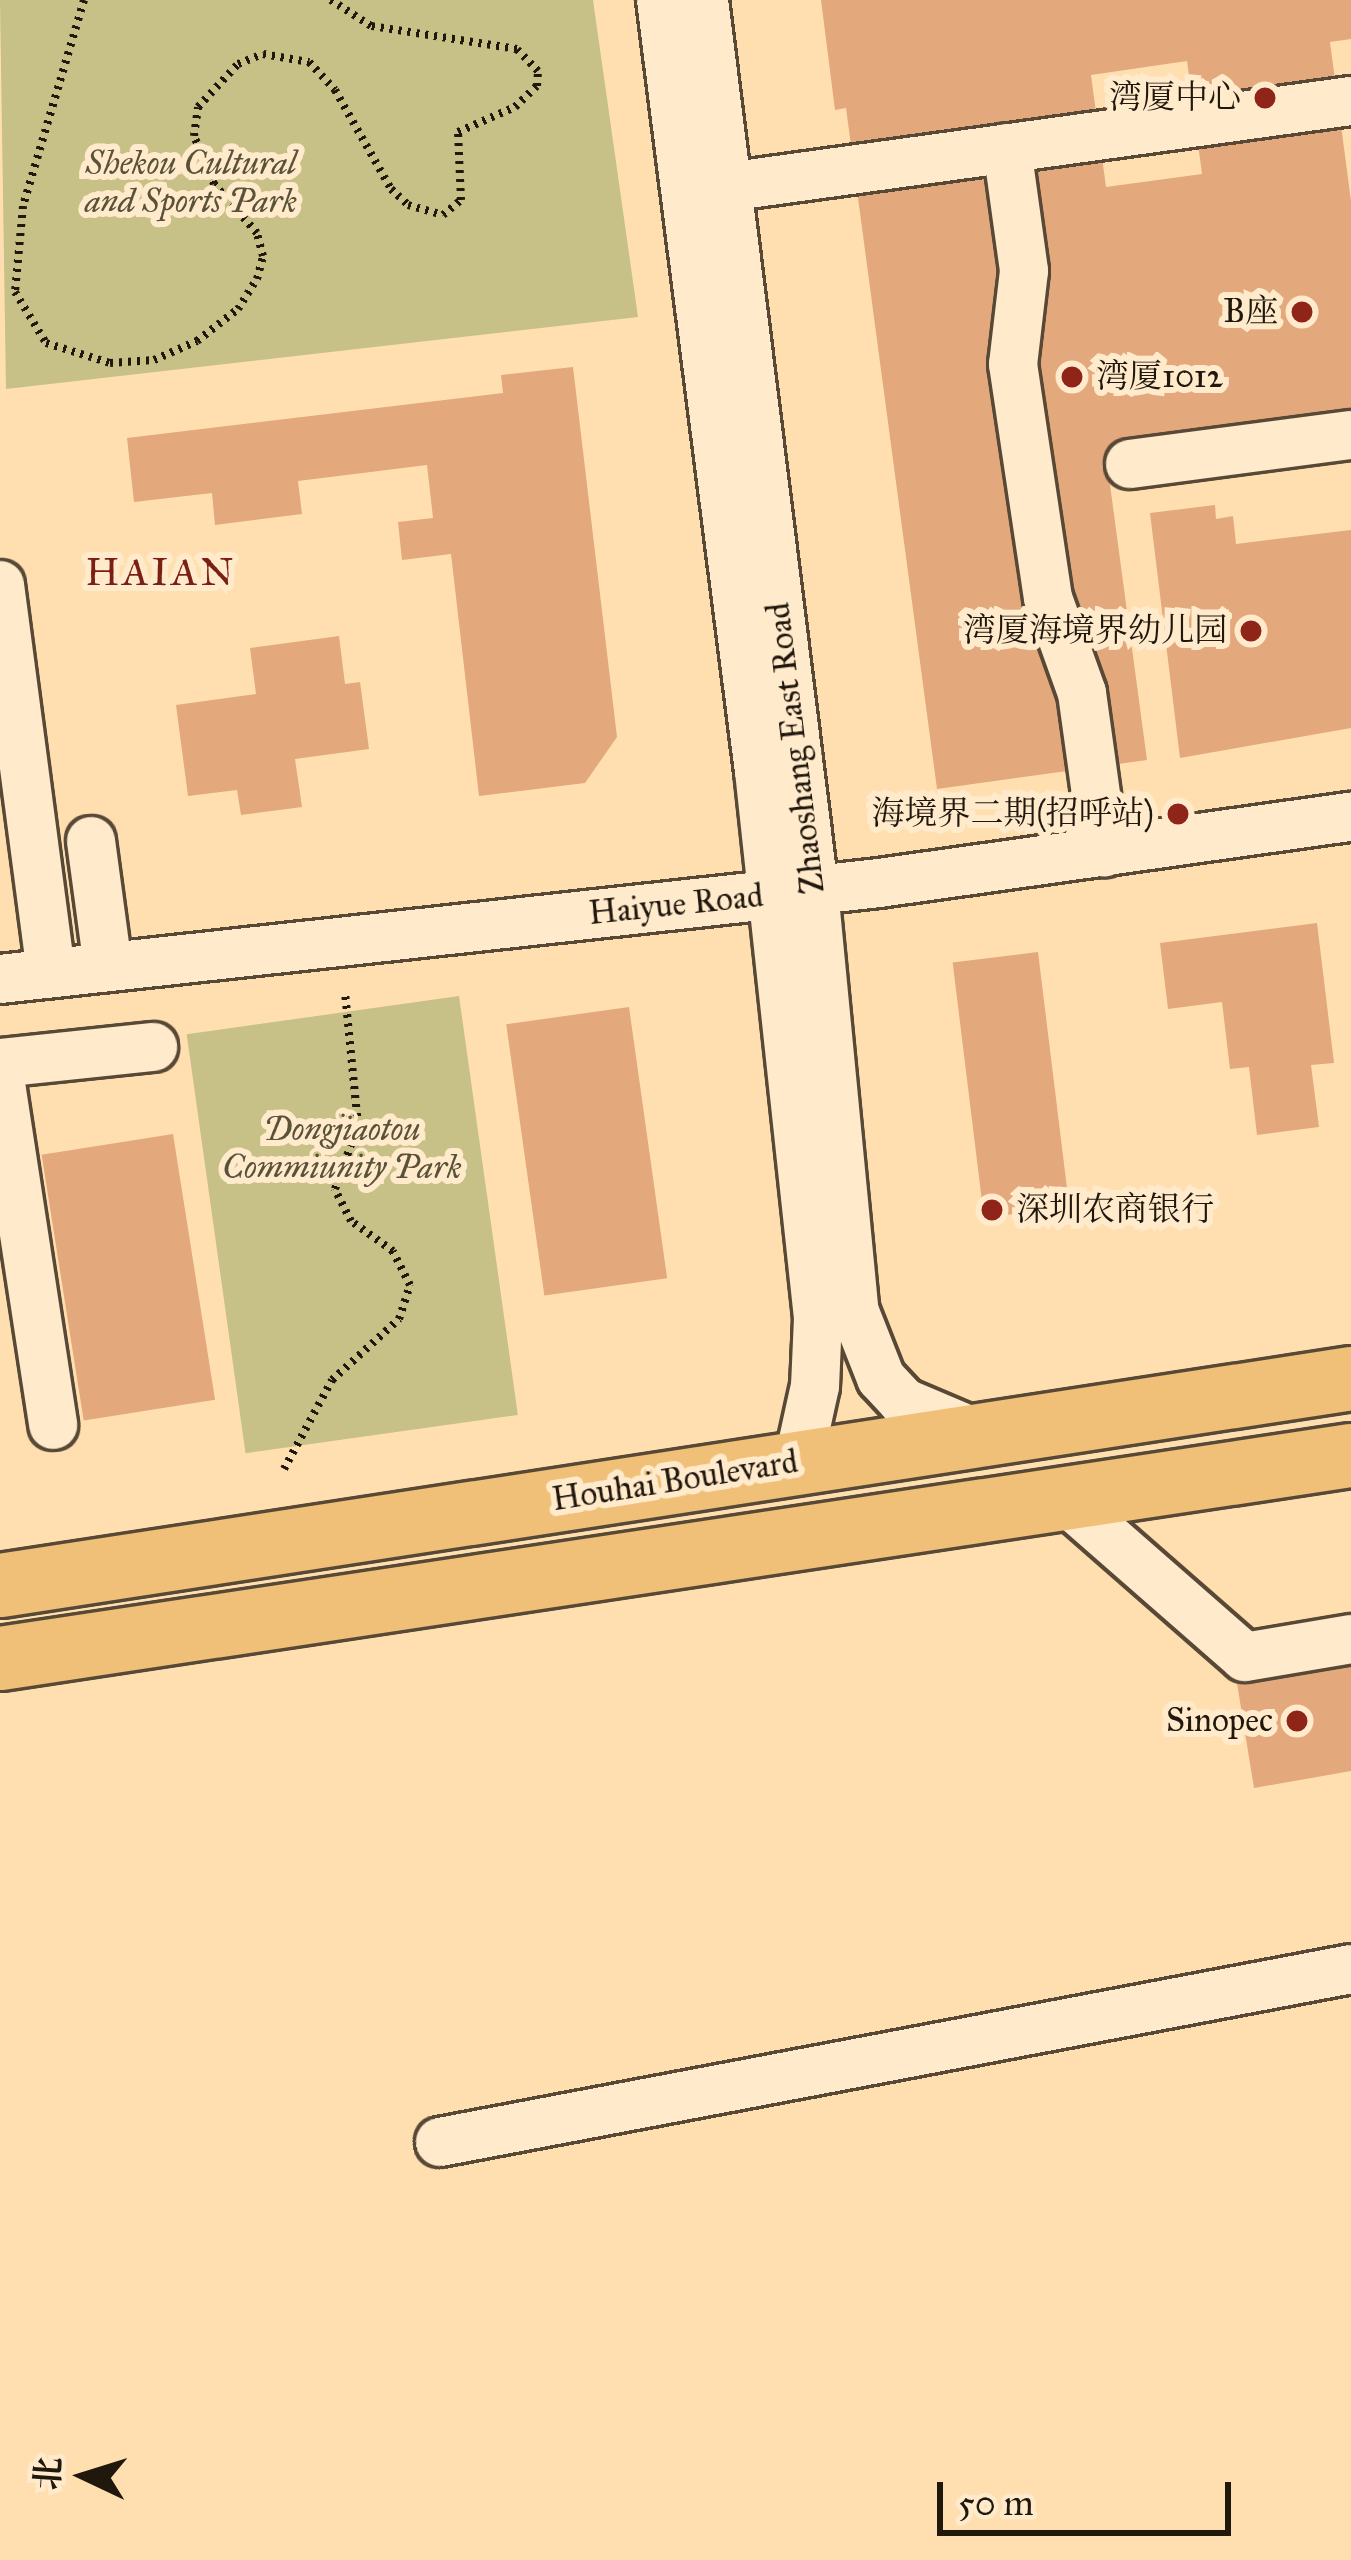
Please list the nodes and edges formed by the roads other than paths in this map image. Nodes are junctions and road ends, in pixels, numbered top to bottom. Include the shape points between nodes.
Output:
1 (661, 0) edge
2 (704, 0) edge
3 (1351, 101) edge
4 (1007, 148) junction
5 (728, 187) junction
6 (1351, 435) edge
7 (1130, 464) dead end
8 (0, 585) edge
9 (1351, 817) edge
10 (91, 841) dead end
11 (1104, 852) junction
12 (20, 885) edge
13 (793, 892) junction
14 (108, 967) junction
15 (51, 974) junction
16 (0, 979) edge
17 (153, 1047) dead end
18 (0, 1063) edge
19 (0, 1076) edge
20 (1351, 1378) edge
21 (53, 1425) dead end
22 (979, 1434) junction
23 (1351, 1455) edge
24 (798, 1462) junction
25 (1061, 1496) junction
26 (0, 1586) edge
27 (1351, 1639) edge
28 (0, 1658) edge
29 (1351, 1969) edge
30 (440, 2142) dead end

1 - 13 street, Zhaoshang East Road
2 - 5 street, Zhaoshang East Road
3 - 4 street
4 - 5 street
4 - 11 street via 1024,271 1013,364 1048,598 1082,693
5 - 13 street, Zhaoshang East Road
6 - 7 street
8 - 12 street
9 - 11 street, Haiyue Road
10 - 14 street
11 - 13 street, Haiyue Road
12 - 15 street
13 - 14 street, Haiyue Road
13 - 22 street, Zhaoshang East Road via 862,1341 904,1402
13 - 24 street, Zhaoshang East Road via 818,1318 815,1386
14 - 15 street, Haiyue Road
15 - 16 street, Haiyue Road
17 - 18 street
19 - 21 street
20 - 22 main road, Houhai Boulevard
22 - 24 main road, Houhai Boulevard
23 - 25 main road
24 - 26 main road, Houhai Boulevard
25 - 27 street via 1245,1657
25 - 28 main road
29 - 30 street

